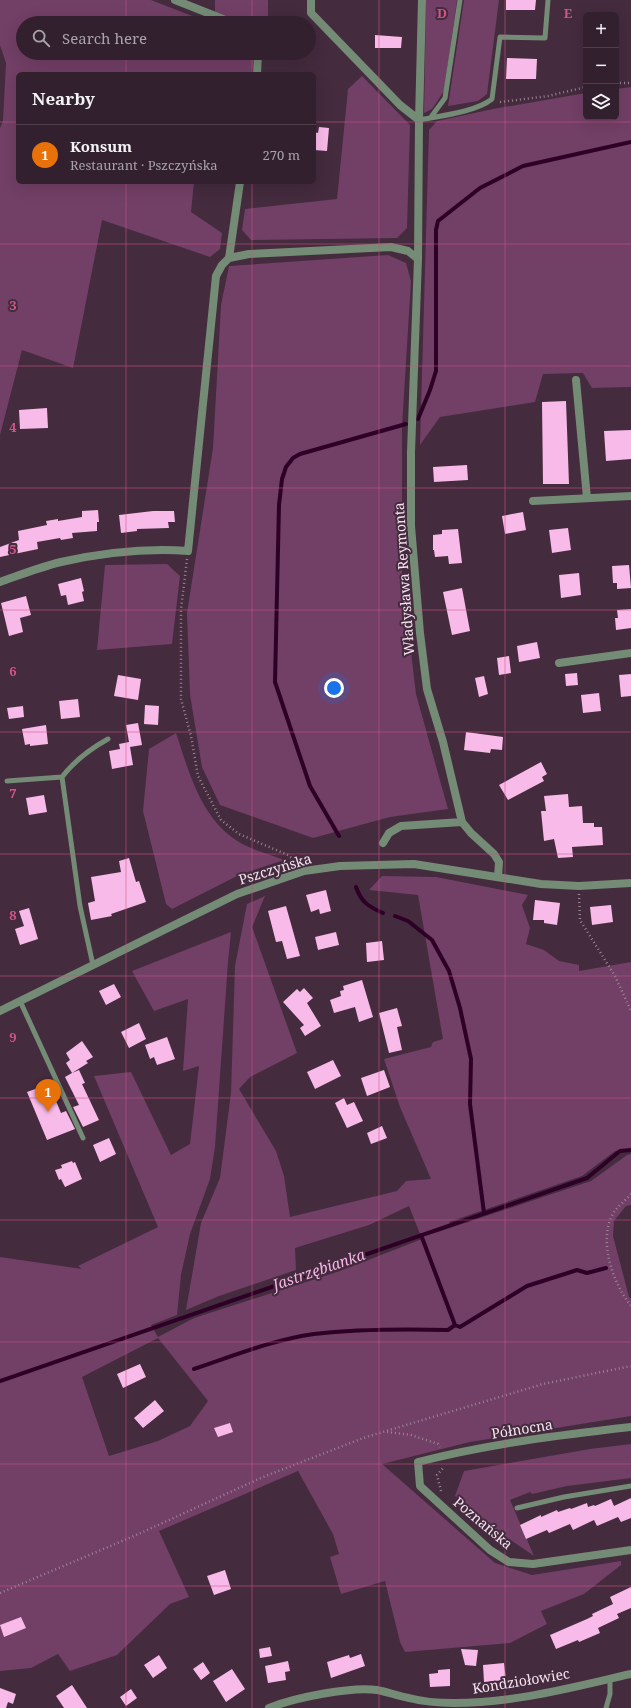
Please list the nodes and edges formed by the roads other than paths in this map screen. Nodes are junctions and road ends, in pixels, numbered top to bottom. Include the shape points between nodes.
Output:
1 (175, 0) edge
2 (311, 0) edge
3 (422, 0) edge
4 (460, 0) edge
5 (548, 0) edge
6 (215, 16) edge
7 (314, 16) edge
8 (316, 18) edge
9 (258, 60) edge
10 (257, 72) edge
11 (431, 117) junction
12 (419, 120) junction
13 (240, 184) edge
14 (229, 258) junction
15 (418, 259) junction
16 (576, 380) dead end
17 (631, 496) edge
18 (587, 498) junction
19 (533, 501) dead end
20 (0, 582) edge
21 (631, 653) edge
22 (559, 663) dead end
23 (108, 739) dead end
24 (62, 777) junction
25 (7, 781) dead end
26 (462, 822) junction
27 (383, 843) dead end
28 (498, 877) junction
29 (631, 883) edge
30 (92, 965) junction
31 (20, 1001) junction
32 (0, 1010) edge
33 (83, 1138) dead end
34 (631, 1427) edge
35 (418, 1462) joint
36 (631, 1486) edge
37 (517, 1508) dead end
38 (631, 1550) edge
39 (631, 1674) edge
40 (610, 1678) junction
41 (269, 1708) edge
42 (606, 1708) edge

1 - 6 street
2 - 7 street via 311,13
3 - 12 street, Władysława Reymonta
4 - 11 lane via 445,98
5 - 11 lane via 545,38 500,37 492,99 457,113
8 - 12 street via 400,105
9 - 10 street
11 - 12 lane
12 - 15 street, Władysława Reymonta
13 - 14 street
14 - 15 street via 250,254 391,247 408,251
14 - 20 street via 216,276 188,551 108,554 60,562
15 - 26 street, Władysława Reymonta via 411,526 427,689
16 - 18 street
17 - 18 street
18 - 19 street
21 - 22 street
23 - 24 lane via 91,749
24 - 25 lane
24 - 30 lane via 80,906
26 - 27 street via 400,826 389,833
26 - 28 street, Władysława Reymonta via 470,833 494,854 499,862
28 - 29 street, Pszczyńska via 541,884 579,886
28 - 30 street, Pszczyńska via 414,864 340,866 304,871 237,894
30 - 31 street, Pszczyńska
31 - 32 street, Pszczyńska
31 - 33 lane
34 - 35 street, Północna via 513,1443
35 - 38 street, Poznańska via 420,1486 490,1550 509,1562 533,1564
36 - 37 lane
39 - 40 street, Kondziołowiec
40 - 41 street, Kondziołowiec via 546,1693 499,1700 429,1702 361,1689 340,1691
40 - 42 lane via 610,1694

